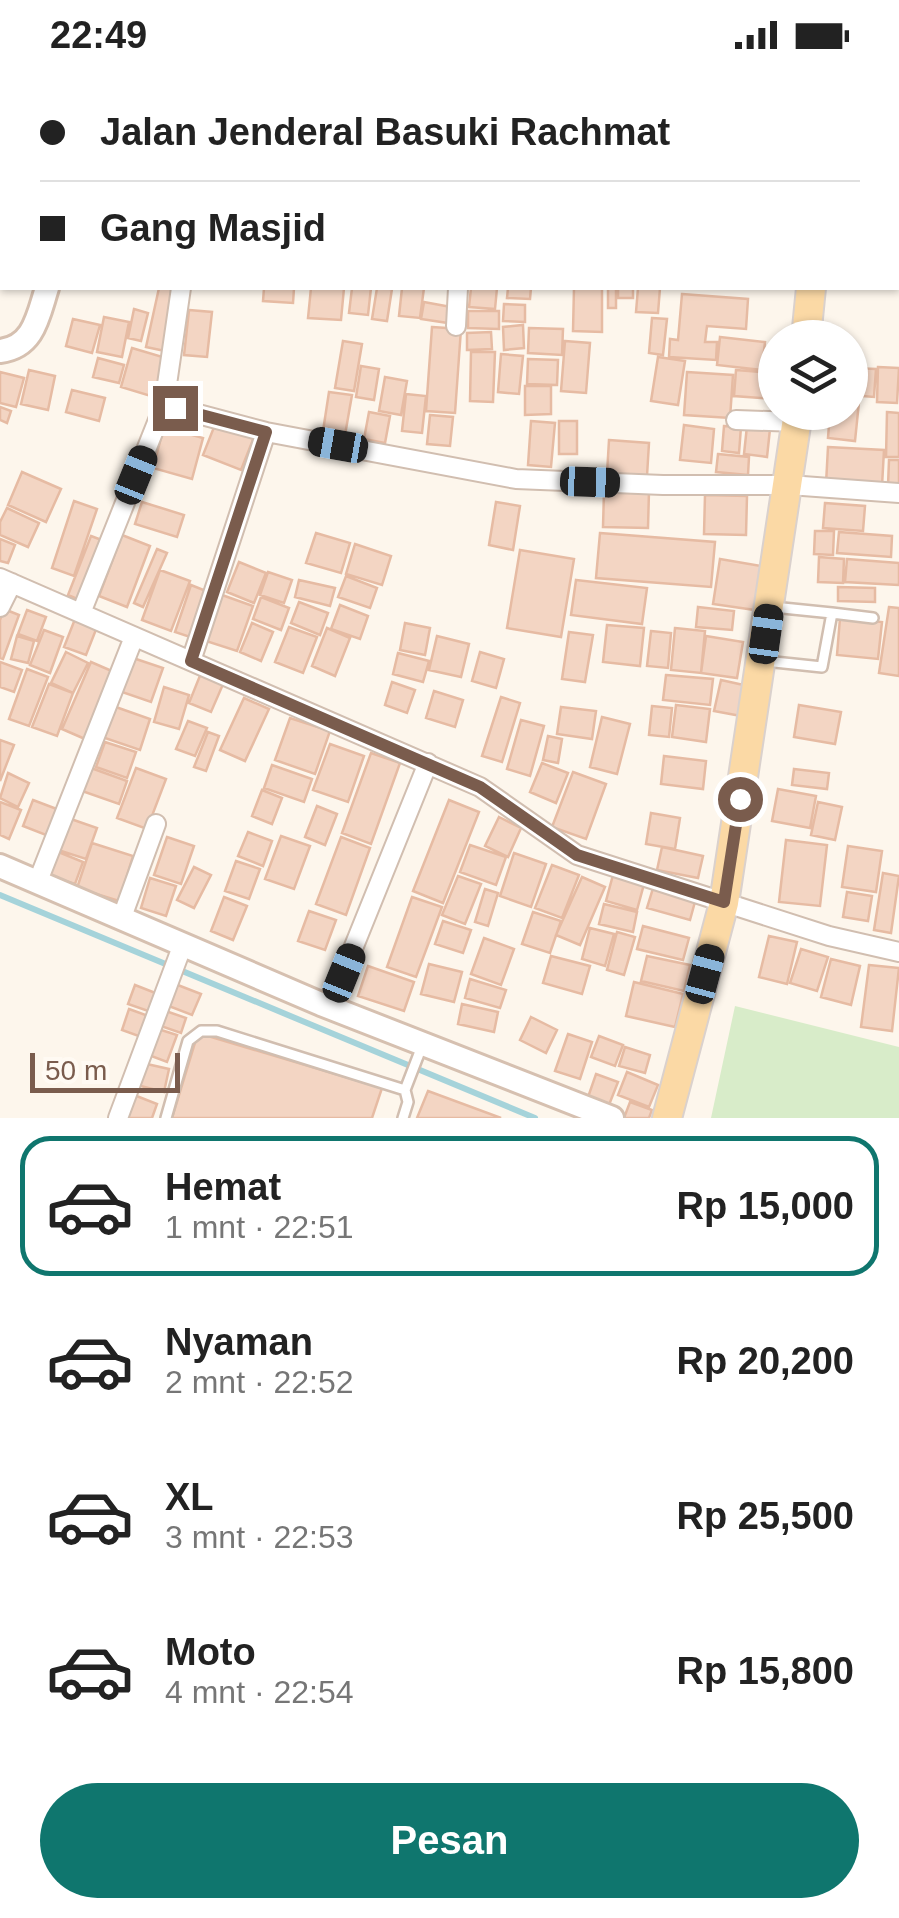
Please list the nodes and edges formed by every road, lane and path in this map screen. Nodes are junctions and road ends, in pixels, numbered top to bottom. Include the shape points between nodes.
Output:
1 (46, 290) edge
2 (181, 290) edge
3 (458, 290) edge
4 (811, 290) edge
5 (808, 320) edge
6 (456, 326) dead end
7 (0, 352) edge
8 (164, 405) junction
9 (758, 419) edge
10 (736, 420) dead end
11 (796, 430) edge
12 (266, 432) junction
13 (789, 485) junction
14 (899, 493) edge
15 (6, 581) edge
16 (0, 607) edge
17 (770, 607) junction
18 (81, 614) junction
19 (832, 614) junction
20 (873, 618) dead end
21 (134, 637) junction
22 (191, 661) junction
23 (762, 661) junction
24 (428, 763) junction
25 (156, 824) dead end
26 (0, 866) edge
27 (38, 881) junction
28 (724, 902) junction
29 (122, 917) junction
30 (184, 944) junction
31 (899, 952) edge
32 (329, 1008) junction
33 (423, 1044) junction
34 (406, 1087) junction
35 (118, 1118) edge
36 (166, 1118) edge
37 (403, 1118) edge
38 (612, 1118) edge
39 (666, 1118) edge

1 - 7 street via 28,336 16,349
2 - 8 street
3 - 6 street
4 - 5 main road
8 - 12 street
8 - 18 street
9 - 10 street
11 - 13 main road
12 - 13 street via 516,478
12 - 22 street
13 - 14 street
13 - 17 main road
15 - 16 street
15 - 18 street
17 - 19 lane
17 - 23 main road
18 - 21 street
19 - 20 lane
19 - 23 lane via 822,667
21 - 22 street
21 - 27 street
22 - 24 street
23 - 28 main road
24 - 28 street via 494,795 577,855
24 - 32 street
25 - 29 street
26 - 27 street
27 - 29 street
28 - 31 street
28 - 39 main road
29 - 30 street
30 - 32 street
30 - 35 street
32 - 33 street
33 - 34 lane
33 - 38 street
34 - 36 lane via 201,1031 188,1041
34 - 37 lane

